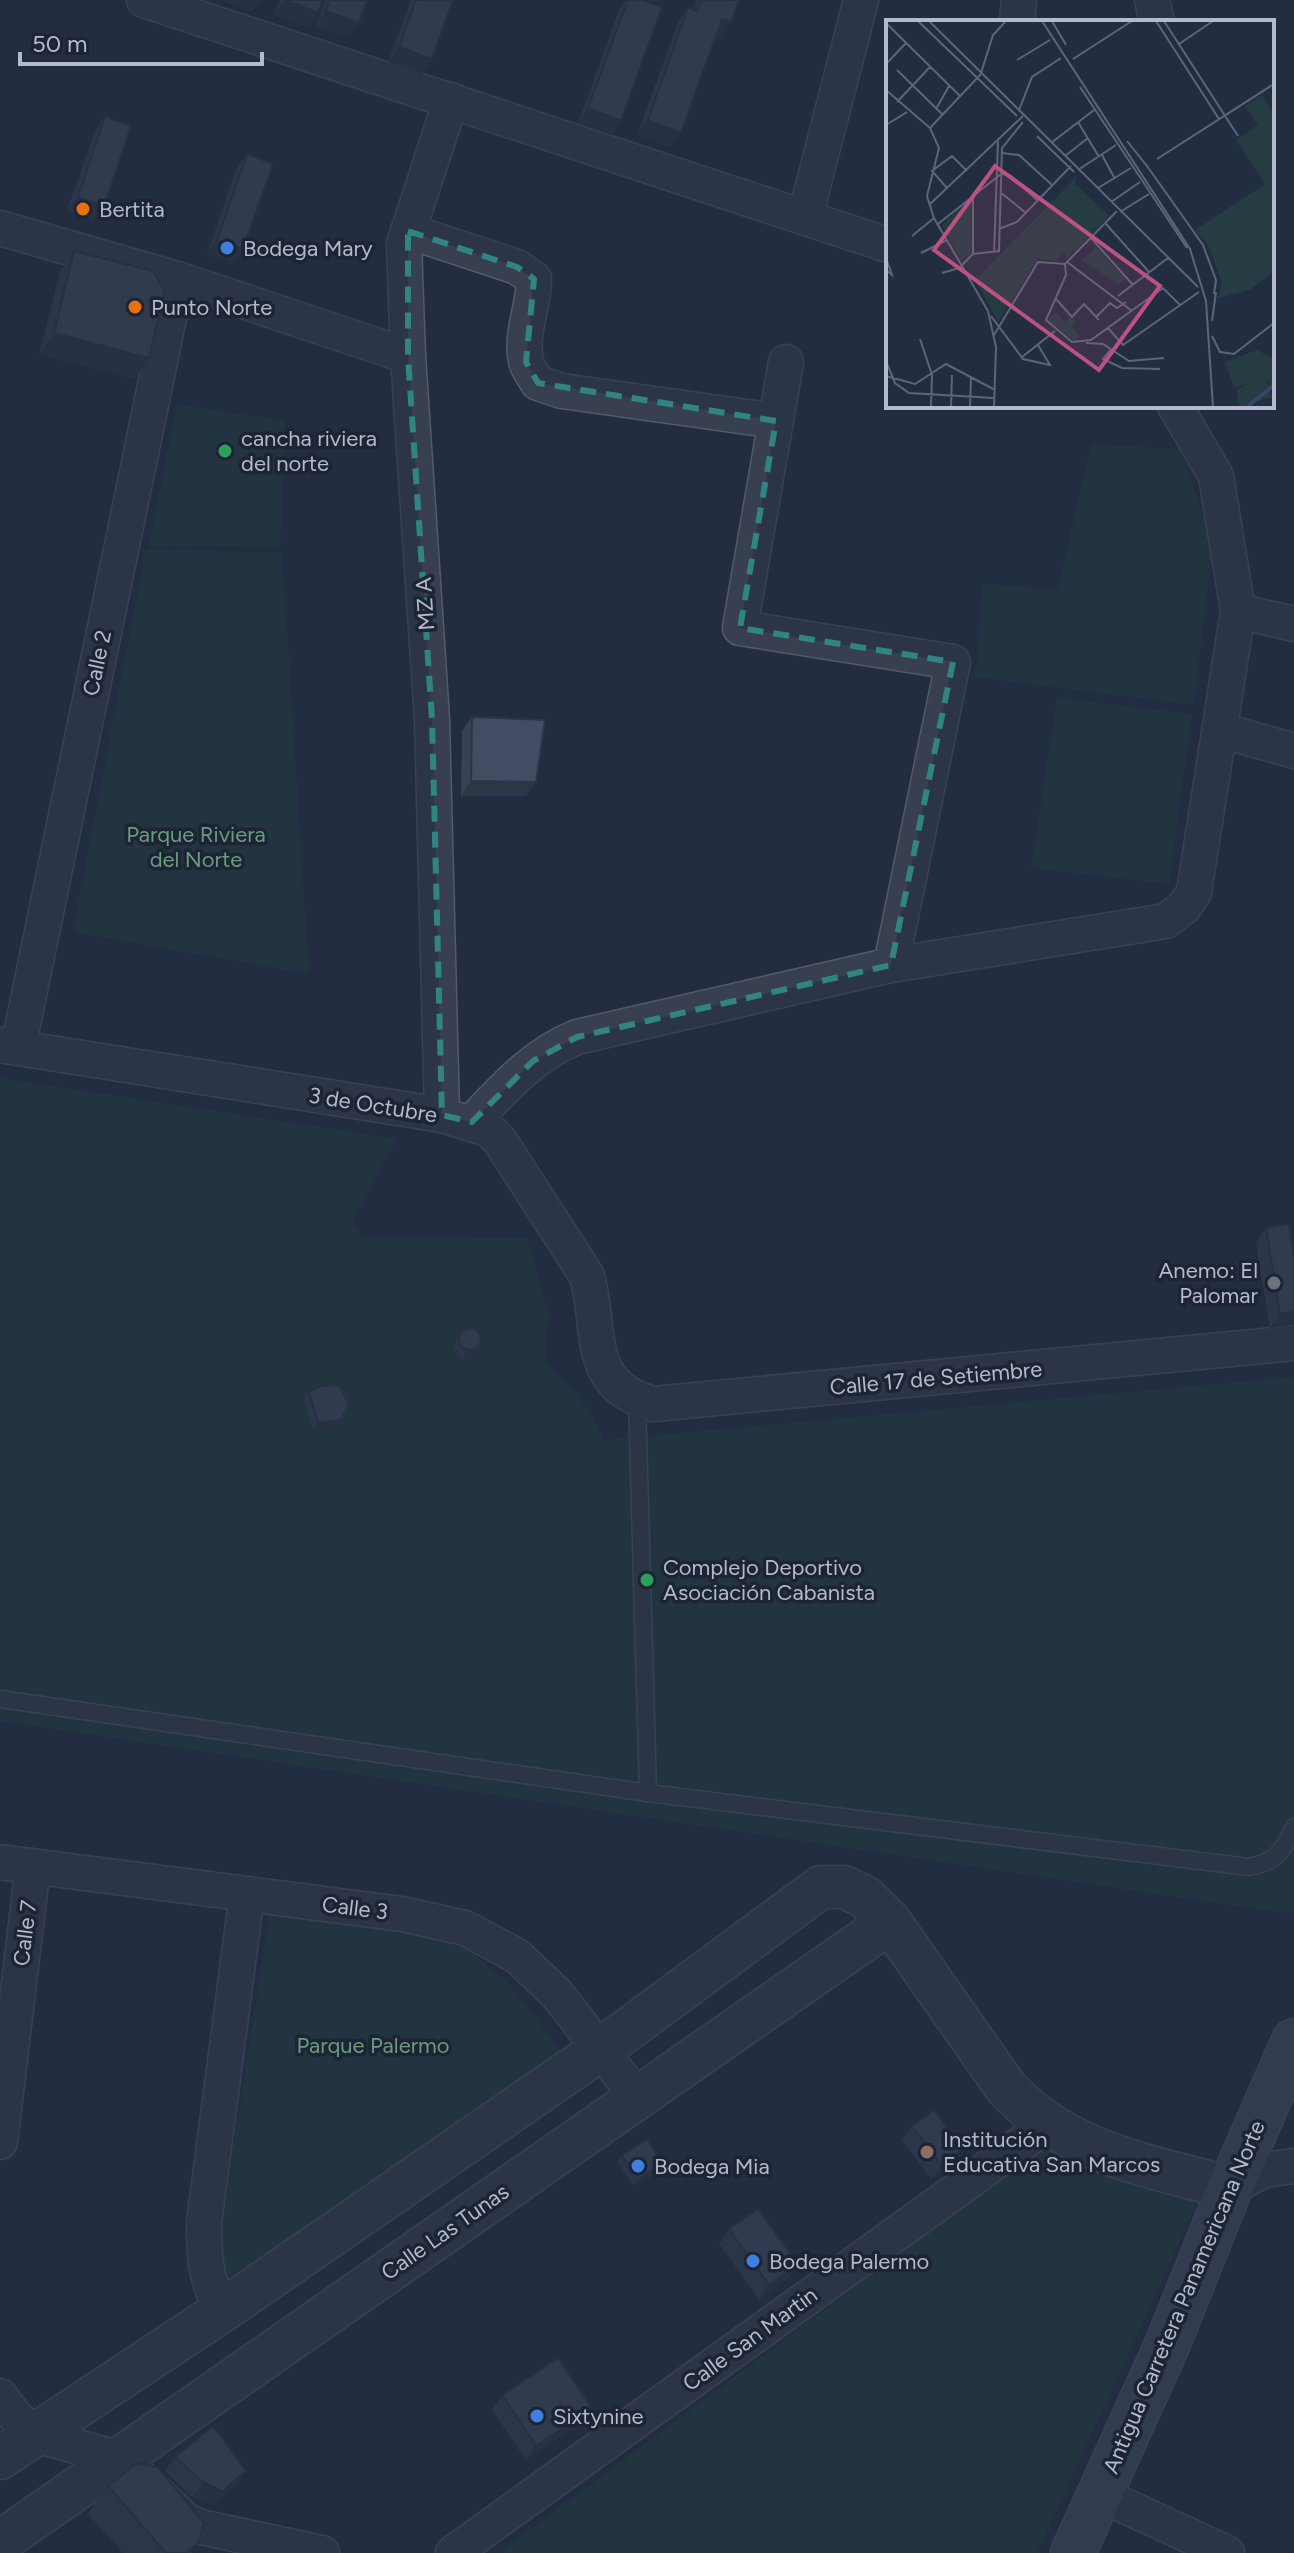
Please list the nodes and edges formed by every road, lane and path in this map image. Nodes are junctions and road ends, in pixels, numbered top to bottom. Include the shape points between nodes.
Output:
1 (144, 0) edge
2 (861, 0) edge
3 (1019, 0) edge
4 (1152, 0) edge
5 (1017, 20) edge
6 (1157, 20) edge
7 (451, 100) junction
8 (805, 217) junction
9 (0, 228) edge
10 (408, 231) junction
11 (886, 244) edge
12 (177, 279) junction
13 (408, 356) junction
14 (786, 362) dead end
15 (1176, 408) edge
16 (776, 421) junction
17 (1238, 611) junction
18 (1294, 624) edge
19 (1220, 730) junction
20 (1294, 751) edge
21 (891, 965) junction
22 (9, 1046) edge
23 (457, 1119) junction
24 (1294, 1343) edge
25 (637, 1400) junction
26 (0, 1699) edge
27 (648, 1793) junction
28 (1294, 1827) edge
29 (17, 1864) edge
30 (247, 1894) junction
31 (890, 1922) junction
32 (1294, 2041) edge
33 (600, 2050) junction
34 (638, 2098) junction
35 (1047, 2125) junction
36 (0, 2142) edge
37 (1294, 2166) edge
38 (1230, 2188) junction
39 (222, 2311) junction
40 (0, 2396) edge
41 (35, 2435) junction
42 (0, 2458) edge
43 (121, 2459) junction
44 (1099, 2494) junction
45 (0, 2542) edge
46 (322, 2553) edge
47 (453, 2553) edge
48 (1073, 2553) edge
49 (1227, 2553) edge

1 - 7 street
2 - 8 street
3 - 5 street
4 - 6 street
7 - 8 street
7 - 10 street, MZ A
8 - 11 street
9 - 12 street
10 - 13 street, MZ A
10 - 16 street via 517,267 534,279 526,362 538,383 562,391
12 - 13 street
12 - 22 street, Calle 2
13 - 23 street, MZ A
14 - 16 street
15 - 17 street via 1216,476
16 - 21 street via 740,628 953,662
17 - 18 street
17 - 19 street
19 - 20 street
19 - 21 street via 1194,892 1166,921
21 - 23 street via 577,1037 533,1061
22 - 23 street, 3 de Octubre
23 - 25 street, 3 de Octubre via 488,1129 500,1141 587,1276 599,1358 606,1375
24 - 25 street, Calle 17 de Setiembre via 674,1403
25 - 27 lane
26 - 27 lane
27 - 28 lane via 1249,1867 1265,1865 1279,1855
29 - 30 street, Calle 3
29 - 36 street, Calle 7
30 - 33 street, Calle 3 via 402,1914 465,1928 517,1956 557,1994
30 - 39 street via 204,2223 208,2283
31 - 33 street via 865,1897 844,1887 821,1887
31 - 34 street, Calle Las Tunas
31 - 35 street via 1005,2086
32 - 38 main road, Antigua Carretera Panamericana Norte
33 - 34 street, Calle 3
33 - 39 street
34 - 43 street, Calle Las Tunas
35 - 38 street via 1125,2159
35 - 47 street, Calle San Martin
37 - 38 street via 1264,2170
38 - 44 main road, Antigua Carretera Panamericana Norte via 1168,2343
39 - 41 street
40 - 41 street
41 - 42 street
41 - 43 street
43 - 45 street, Calle Las Tunas
43 - 46 street via 187,2521
44 - 48 main road, Antigua Carretera Panamericana Norte
44 - 49 street

